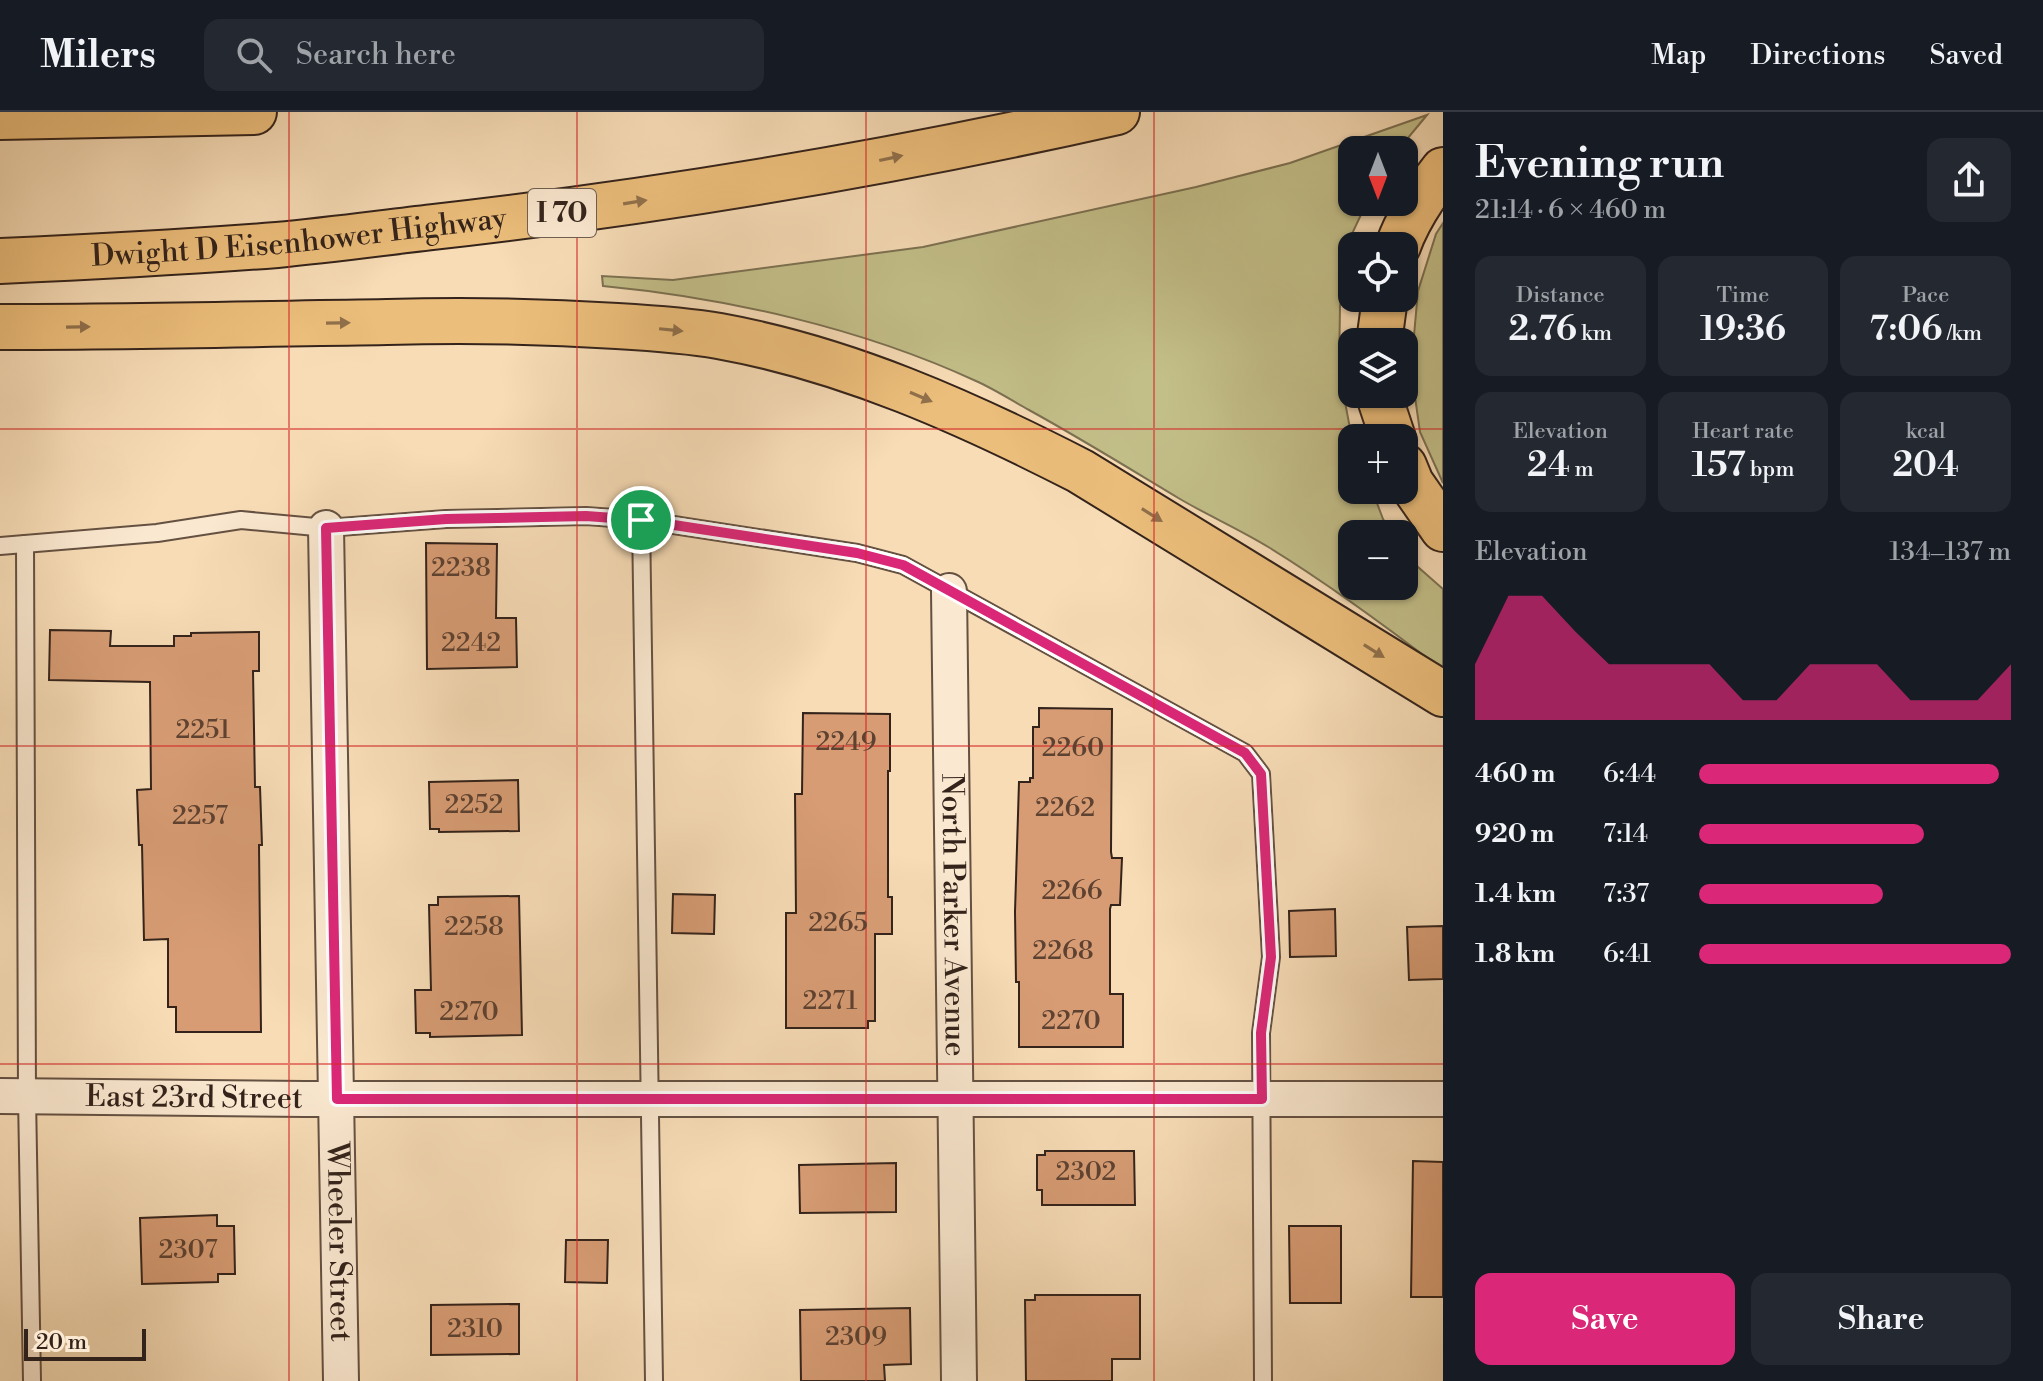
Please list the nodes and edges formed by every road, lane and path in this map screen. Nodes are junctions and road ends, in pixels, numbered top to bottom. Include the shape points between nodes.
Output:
1 (254, 112) edge
2 (1117, 112) edge
3 (0, 117) edge
4 (1443, 170) edge
5 (1404, 232) edge
6 (0, 261) edge
7 (0, 327) edge
8 (1418, 493) edge
9 (641, 520) junction
10 (326, 528) junction
11 (1443, 529) edge
12 (25, 544) junction
13 (0, 546) edge
14 (949, 591) junction
15 (1443, 694) edge
16 (13, 1096) edge
17 (648, 1098) junction
18 (337, 1099) junction
19 (956, 1099) junction
20 (1262, 1099) junction
21 (1443, 1099) edge
22 (32, 1381) edge
23 (341, 1381) edge
24 (654, 1381) edge
25 (959, 1381) edge
26 (1263, 1381) edge

1 - 3 highway
6 -> 2 highway, Dwight D Eisenhower Highway / I 70 via 281,244 563,213 784,178
4 - 5 highway
7 -> 15 highway via 530,321 663,329 776,348 896,386 1080,471
8 - 11 highway
9 - 10 lane via 462,518
9 - 14 lane via 857,553 903,565
9 - 17 lane
10 - 12 lane via 241,520
10 - 18 street, Wheeler Street
12 - 13 lane
12 - 16 lane
14 - 19 street, North Parker Avenue
14 - 20 lane via 1245,753 1261,774 1271,957 1261,1033
16 - 18 street, East 23rd Street
16 - 22 lane
17 - 18 street, East 23rd Street
17 - 19 street, East 23rd Street
17 - 24 lane
18 - 23 street, Wheeler Street
19 - 20 street, East 23rd Street
19 - 25 street, North Parker Avenue
20 - 21 street, East 23rd Street
20 - 26 lane

